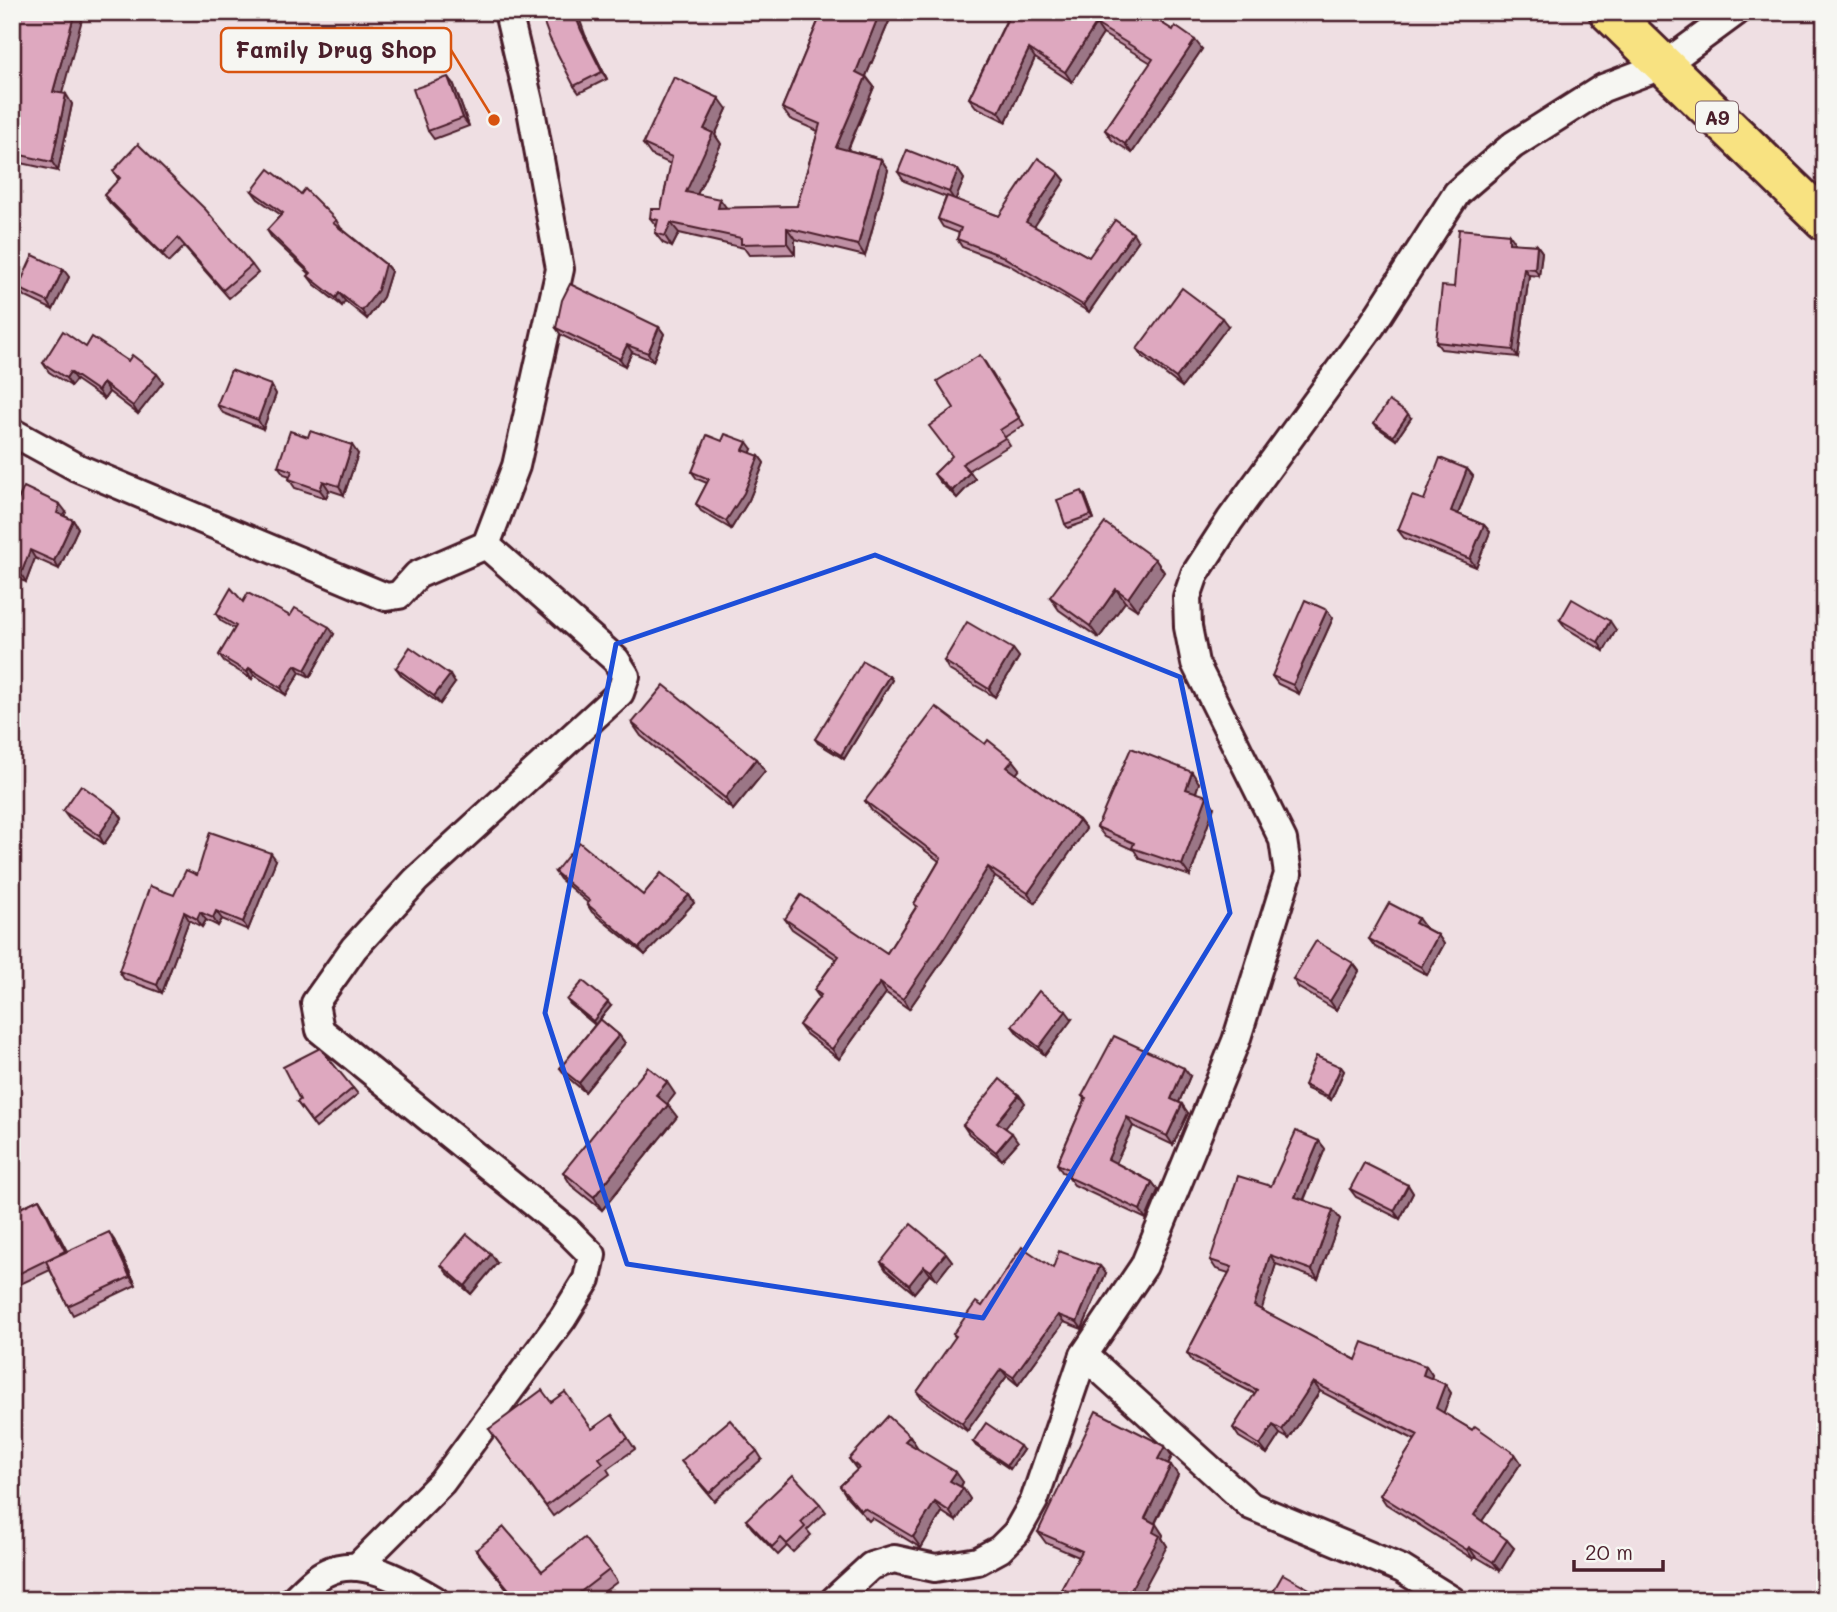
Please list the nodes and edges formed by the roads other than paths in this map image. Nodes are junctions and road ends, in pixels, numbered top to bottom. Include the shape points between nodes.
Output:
1 (508, 12) edge
2 (1609, 12) edge
3 (1735, 12) edge
4 (1664, 65) junction
5 (1825, 221) edge
6 (12, 432) edge
7 (486, 545) junction
8 (1084, 1355) junction
9 (357, 1567) junction
10 (293, 1600) edge
11 (435, 1600) edge
12 (834, 1600) edge
13 (1452, 1600) edge

1 - 7 street via 560,269 516,466
2 - 4 main road, A9
3 - 4 street
4 - 5 main road, A9
4 - 8 street via 1603,88 1513,145 1457,193 1372,326 1195,574 1187,597 1195,663 1283,840 1288,874 1236,1041 1144,1266
6 - 7 street via 76,467 386,597 400,595 417,575
7 - 9 street via 616,660 626,676 620,693 416,880 354,948 314,1003 320,1030 592,1255 587,1279 563,1318 442,1482
8 - 12 street via 1034,1501 1016,1533 1000,1549 978,1560 934,1568 894,1559 871,1566
8 - 13 street via 1251,1506 1402,1569
9 - 10 street via 327,1572
9 - 11 street via 402,1580

